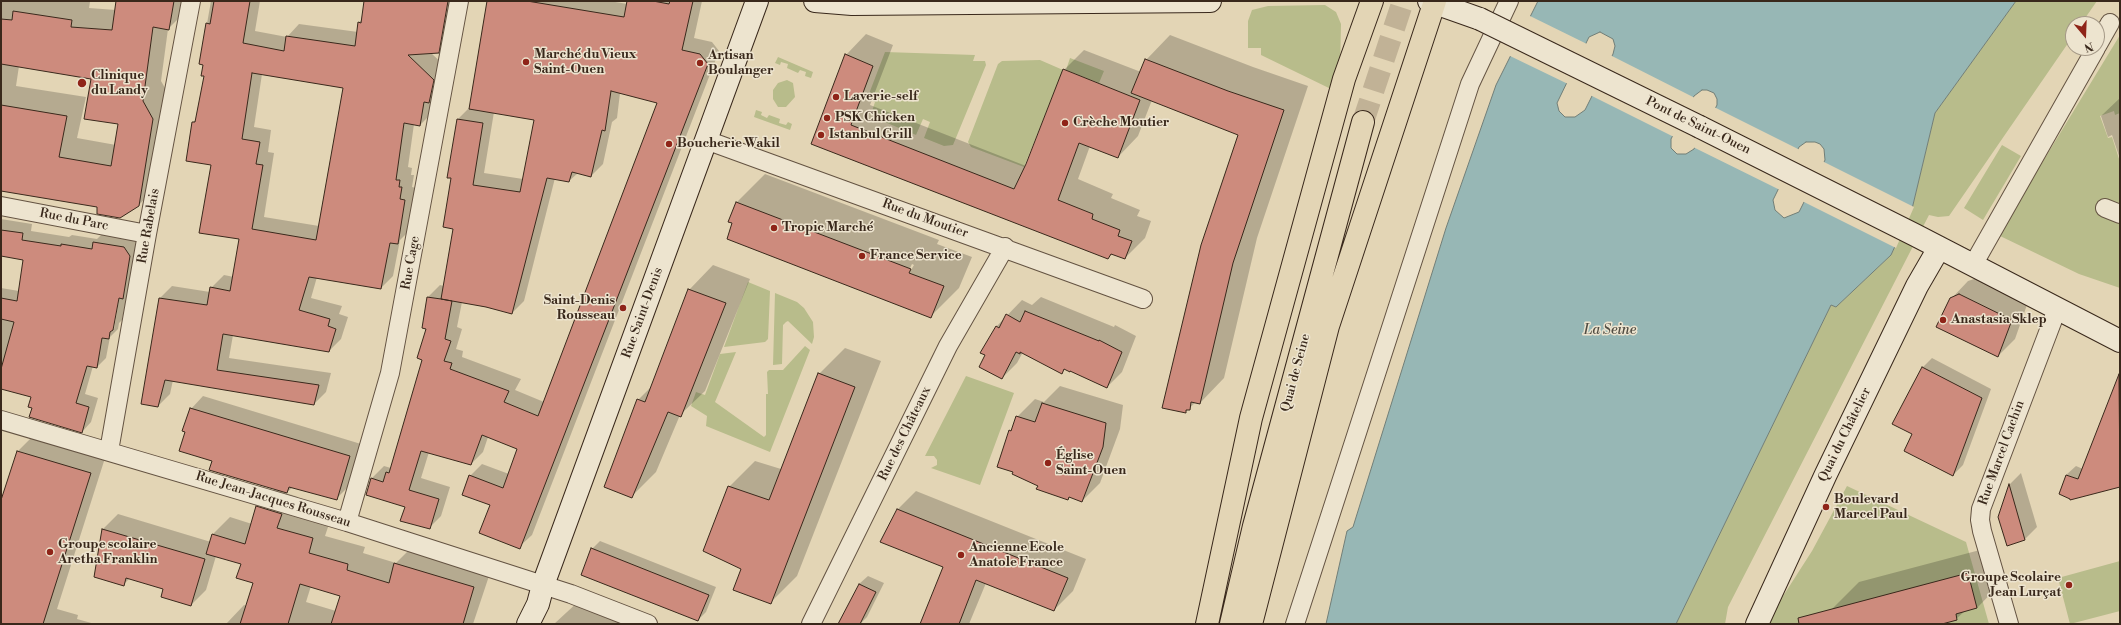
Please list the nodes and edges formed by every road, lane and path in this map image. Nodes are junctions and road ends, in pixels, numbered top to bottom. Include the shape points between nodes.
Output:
1 (191, 1) edge
2 (459, 1) edge
3 (757, 1) edge
4 (815, 1) edge
5 (1210, 1) edge
6 (1372, 1) edge
7 (1509, 1) edge
8 (1433, 2) edge
9 (1470, 12) edge
10 (2110, 23) dead end
11 (2105, 32) edge
12 (2092, 56) edge
13 (1363, 122) tunnel mouth
14 (706, 140) junction
15 (1, 206) edge
16 (147, 234) junction
17 (1005, 247) junction
18 (1939, 248) junction
19 (1973, 265) junction
20 (1143, 299) dead end
21 (2057, 309) junction
22 (2120, 342) edge
23 (1, 420) edge
24 (109, 451) junction
25 (347, 522) junction
26 (543, 585) junction
27 (528, 624) edge
28 (648, 624) edge
29 (811, 624) edge
30 (1207, 624) edge
31 (1231, 624) edge
32 (1251, 624) edge
33 (1295, 624) edge
34 (1757, 624) edge
35 (2009, 624) edge

1 - 16 street, Rue Rabelais
2 - 25 street, Rue Cage via 390,373
3 - 14 main road, Rue Saint-Denis
4 - 5 main road via 852,4
6 - 30 main road via 1344,78 1251,418
7 - 33 street via 1467,91
8 - 9 main road, Pont de Saint-Ouen
8 - 32 main road via 1328,326
9 - 18 main road, Pont de Saint-Ouen, bridge
10 - 11 street
12 - 19 street
13 - 31 main road, Quai de Seine via 1254,526
14 - 17 street, Rue du Moutier
14 - 26 main road, Rue Saint-Denis
15 - 16 street, Rue du Parc
16 - 24 street, Rue Rabelais
17 - 20 street, Rue du Moutier
17 - 29 street, Rue des Châteaux via 948,346
18 - 19 main road
18 - 34 main road, Quai du Châtelier via 1917,286 1822,481
19 - 21 main road
21 - 22 main road
21 - 35 street, Rue Marcel Cachin via 1981,509 1982,531
23 - 24 street, Rue Jean-Jacques Rousseau
24 - 25 street, Rue Jean-Jacques Rousseau
25 - 26 street, Rue Jean-Jacques Rousseau
26 - 27 main road, Rue Saint-Denis via 538,604
26 - 28 street

